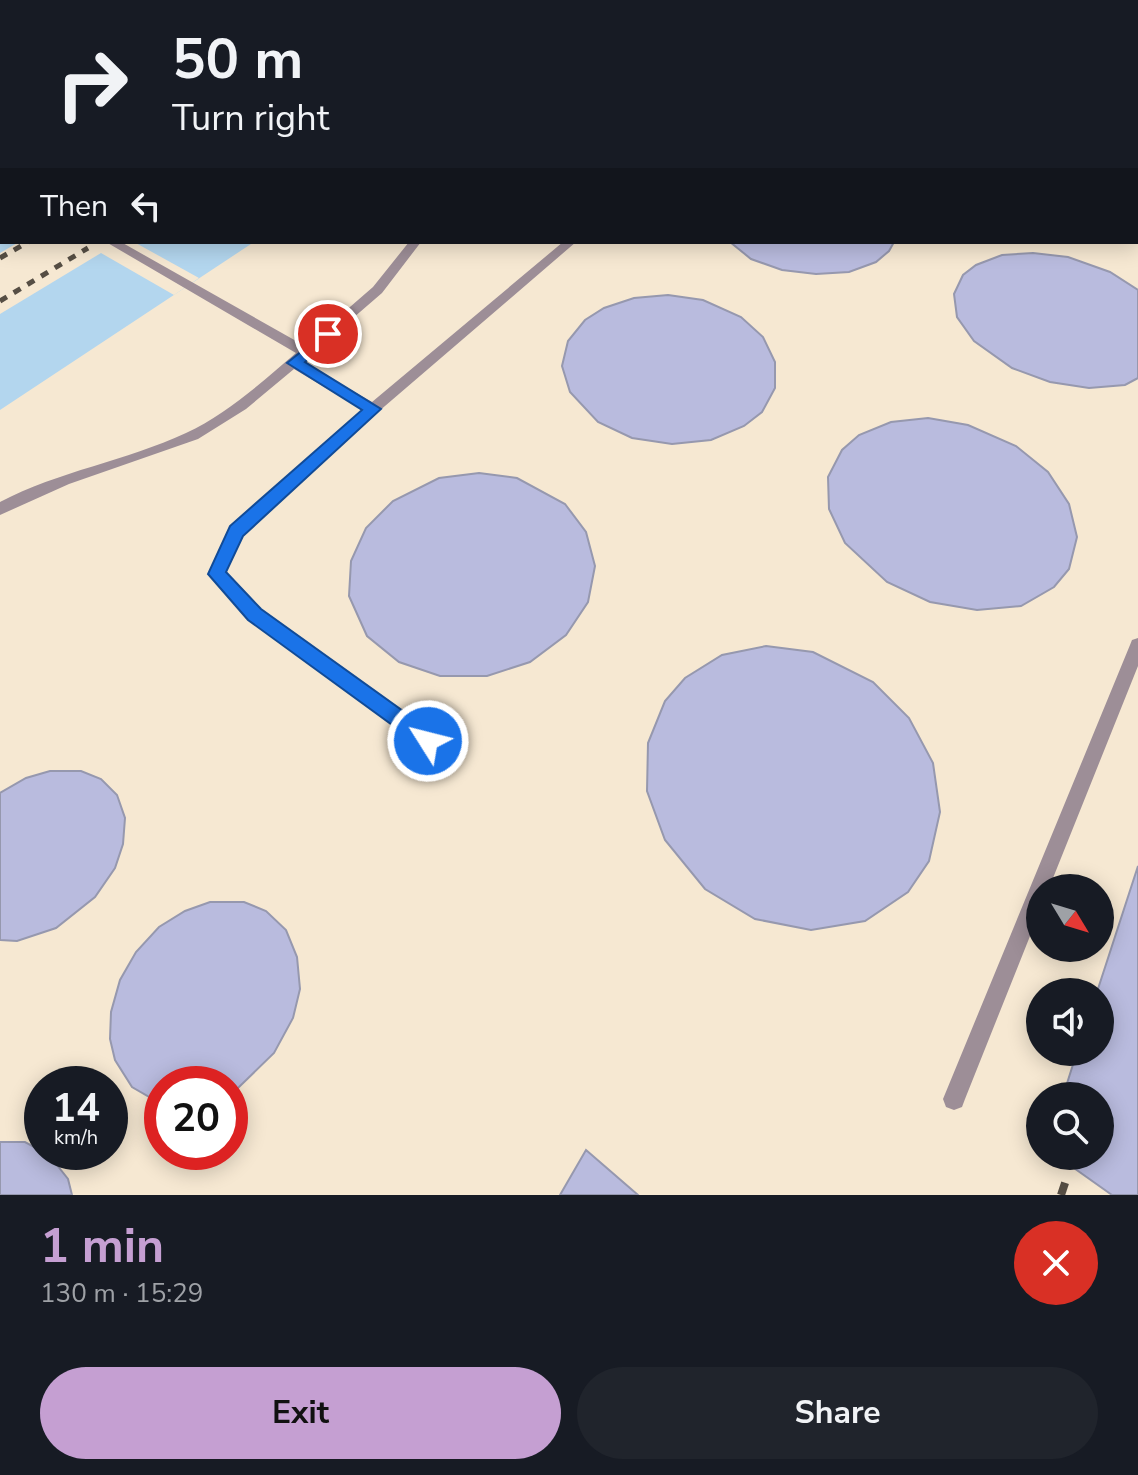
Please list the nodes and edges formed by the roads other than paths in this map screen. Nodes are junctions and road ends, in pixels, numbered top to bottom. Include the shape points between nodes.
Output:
1 (115, 244) edge
2 (414, 244) edge
3 (568, 244) edge
4 (306, 353) junction
5 (294, 363) junction
6 (373, 409) junction
7 (0, 509) edge
8 (1138, 645) edge
9 (428, 741) dead end
10 (954, 1099) dead end

1 - 4 lane
2 - 4 lane via 372,298
3 - 6 lane
4 - 5 lane
5 - 6 lane
5 - 7 lane via 246,402 179,442 47,487
6 - 9 lane via 236,531 217,574 255,615
8 - 10 lane

